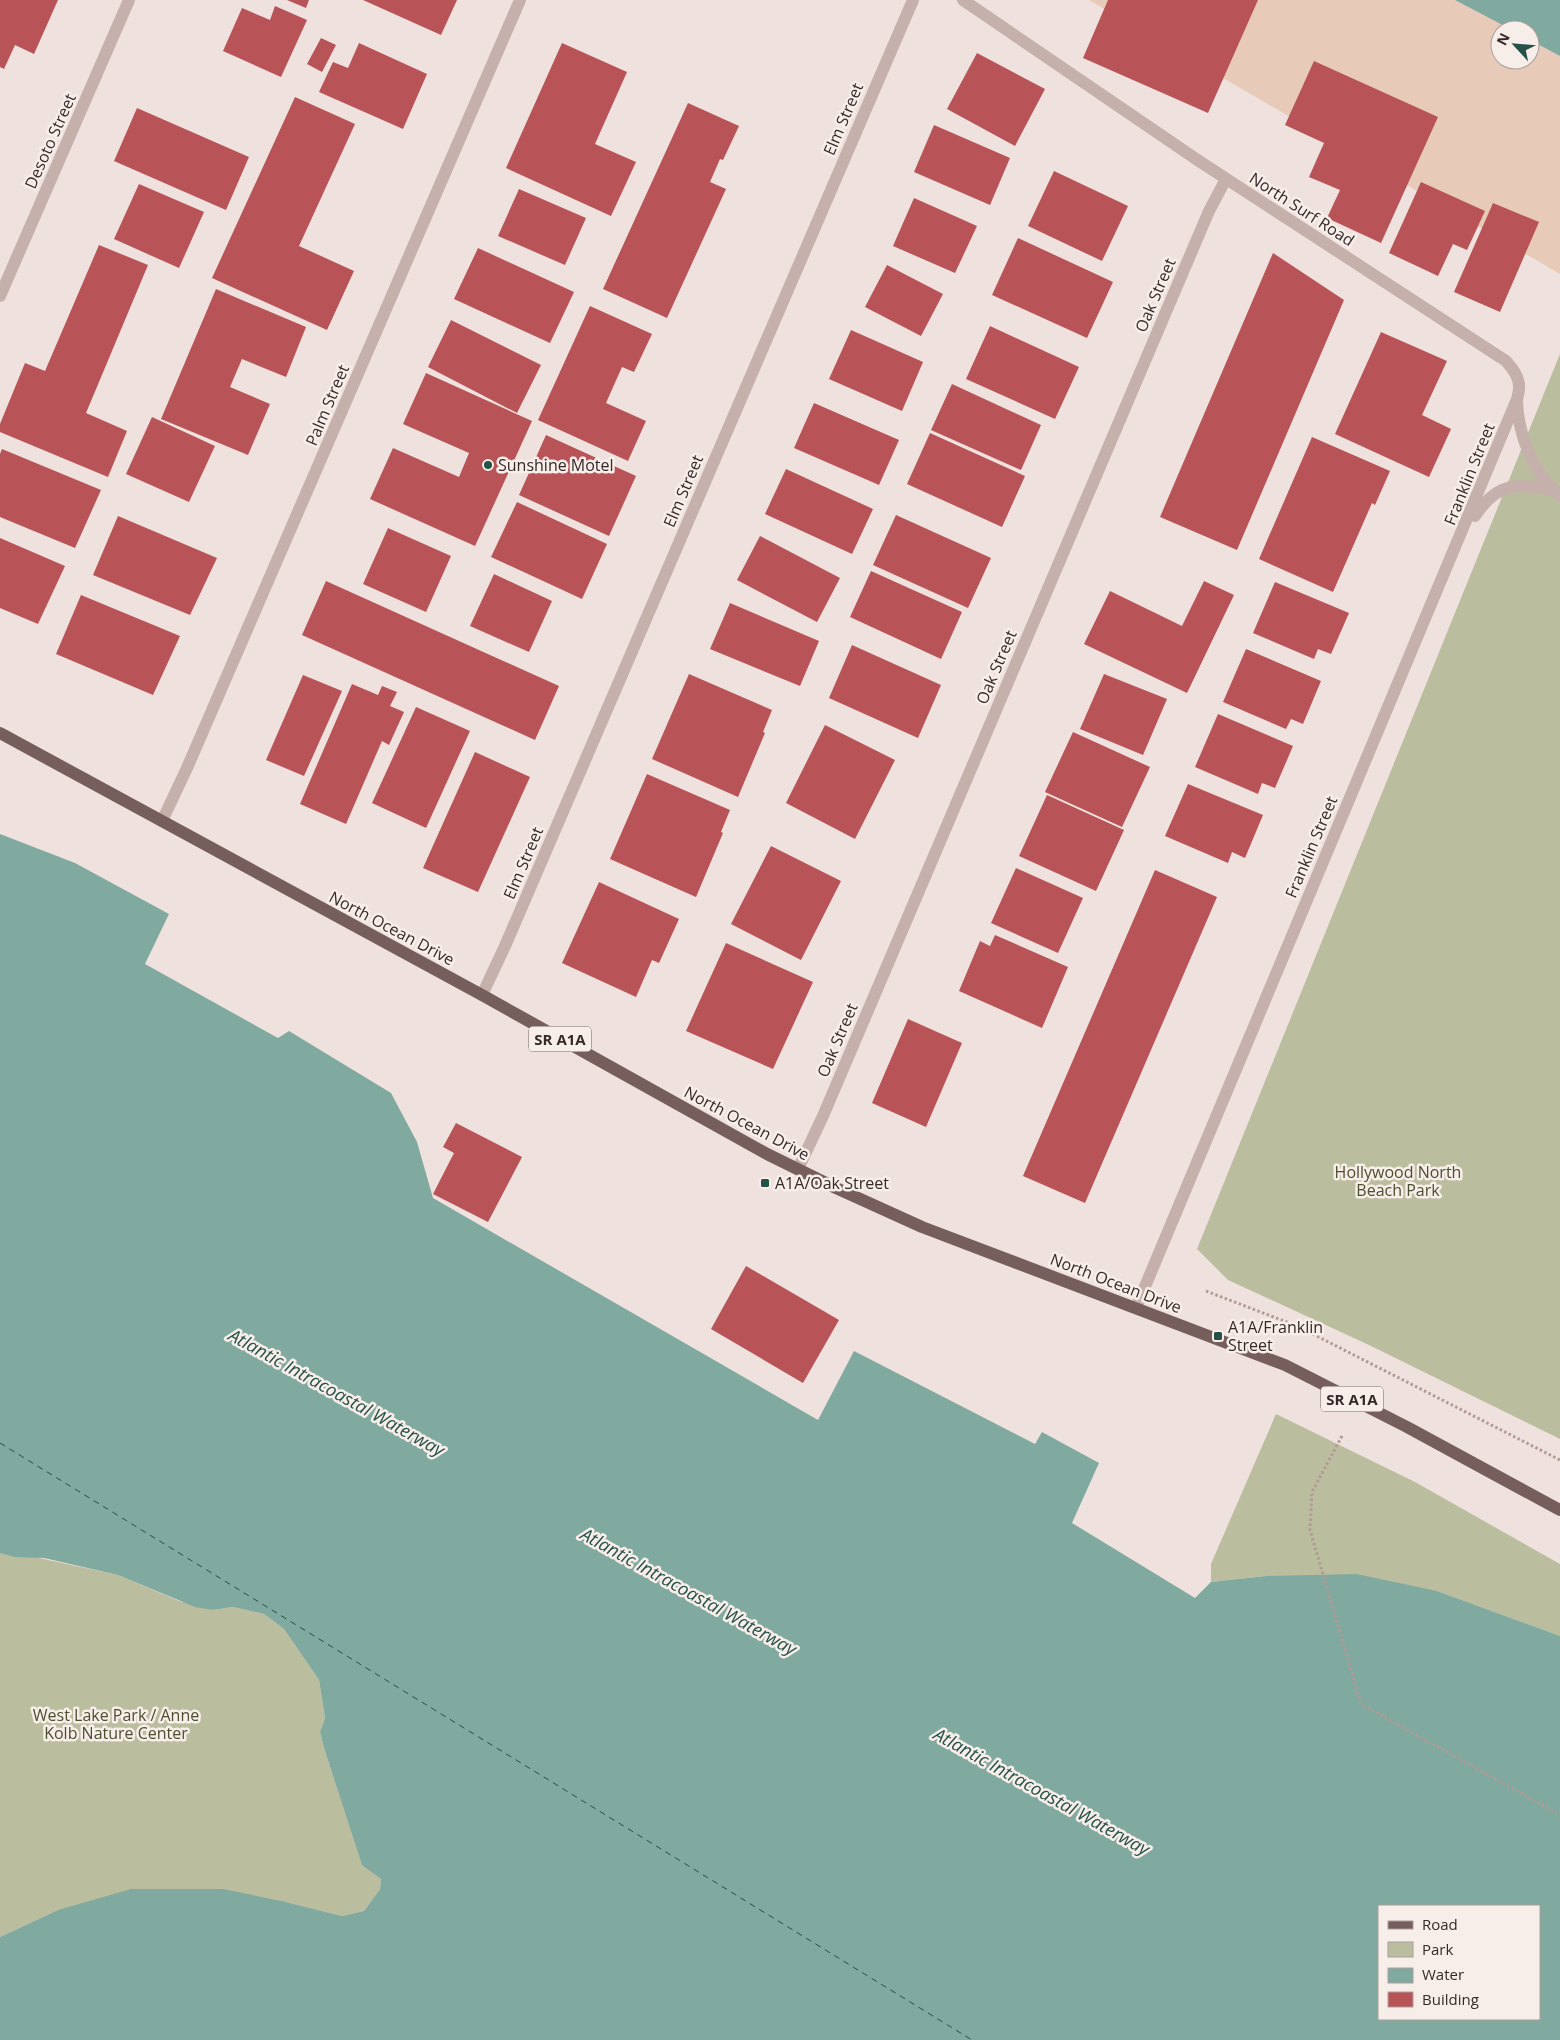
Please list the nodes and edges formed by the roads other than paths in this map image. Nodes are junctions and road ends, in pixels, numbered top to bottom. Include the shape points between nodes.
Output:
1 (129, 0) edge
2 (520, 0) edge
3 (913, 0) edge
4 (963, 0) edge
5 (1226, 179) junction
6 (0, 296) edge
7 (1517, 400) junction
8 (1558, 493) edge
9 (1460, 536) junction
10 (0, 733) edge
11 (162, 821) junction
12 (482, 995) junction
13 (798, 1169) junction
14 (1136, 1308) junction
15 (1560, 1510) edge

1 - 6 street, Desoto Street
2 - 11 street, Palm Street
3 - 12 street, Elm Street
4 - 5 street, North Surf Road
5 - 7 street, North Surf Road via 1506,361 1517,378
5 - 13 street, Oak Street via 1205,220
7 - 8 street, North Surf Road via 1525,444 1540,471
7 - 9 street, Franklin Street
8 - 9 street, North Surf Road via 1529,486 1508,486 1482,505
9 - 14 street, Franklin Street
10 - 11 main road, North Ocean Drive / SR A1A
11 - 12 main road, North Ocean Drive / SR A1A
12 - 13 main road, North Ocean Drive / SR A1A
13 - 14 main road, North Ocean Drive / SR A1A via 922,1227
14 - 15 main road, North Ocean Drive / SR A1A via 1285,1365

